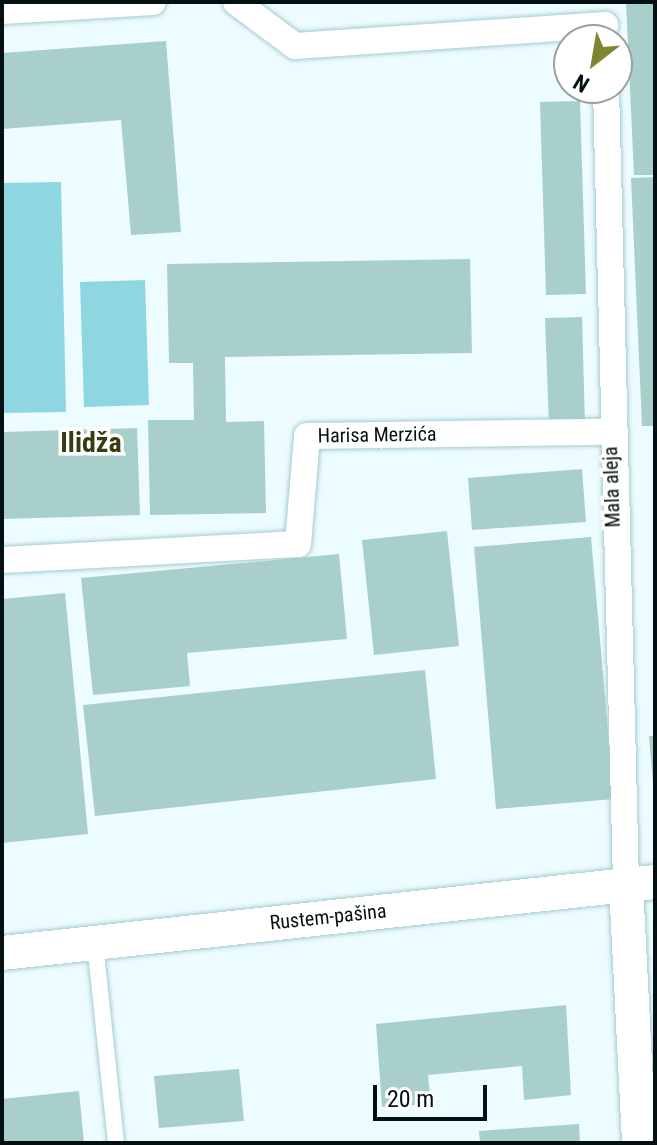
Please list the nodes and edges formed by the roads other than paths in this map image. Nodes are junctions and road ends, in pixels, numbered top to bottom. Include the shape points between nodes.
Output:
1 (153, 2) edge
2 (236, 2) edge
3 (2, 11) edge
4 (605, 22) edge
5 (606, 104) edge
6 (610, 432) junction
7 (2, 560) edge
8 (640, 884) edge
9 (95, 943) junction
10 (2, 953) edge
11 (116, 1143) edge
12 (639, 1143) edge

1 - 3 street
2 - 4 street via 295,46
5 - 6 street, Mala aleja
6 - 7 street, Harisa Merzića via 307,436 298,544
6 - 8 street, Mala aleja
8 - 9 street, Rustem-pašina
8 - 12 street
9 - 10 street, Rustem-pašina
9 - 11 lane

